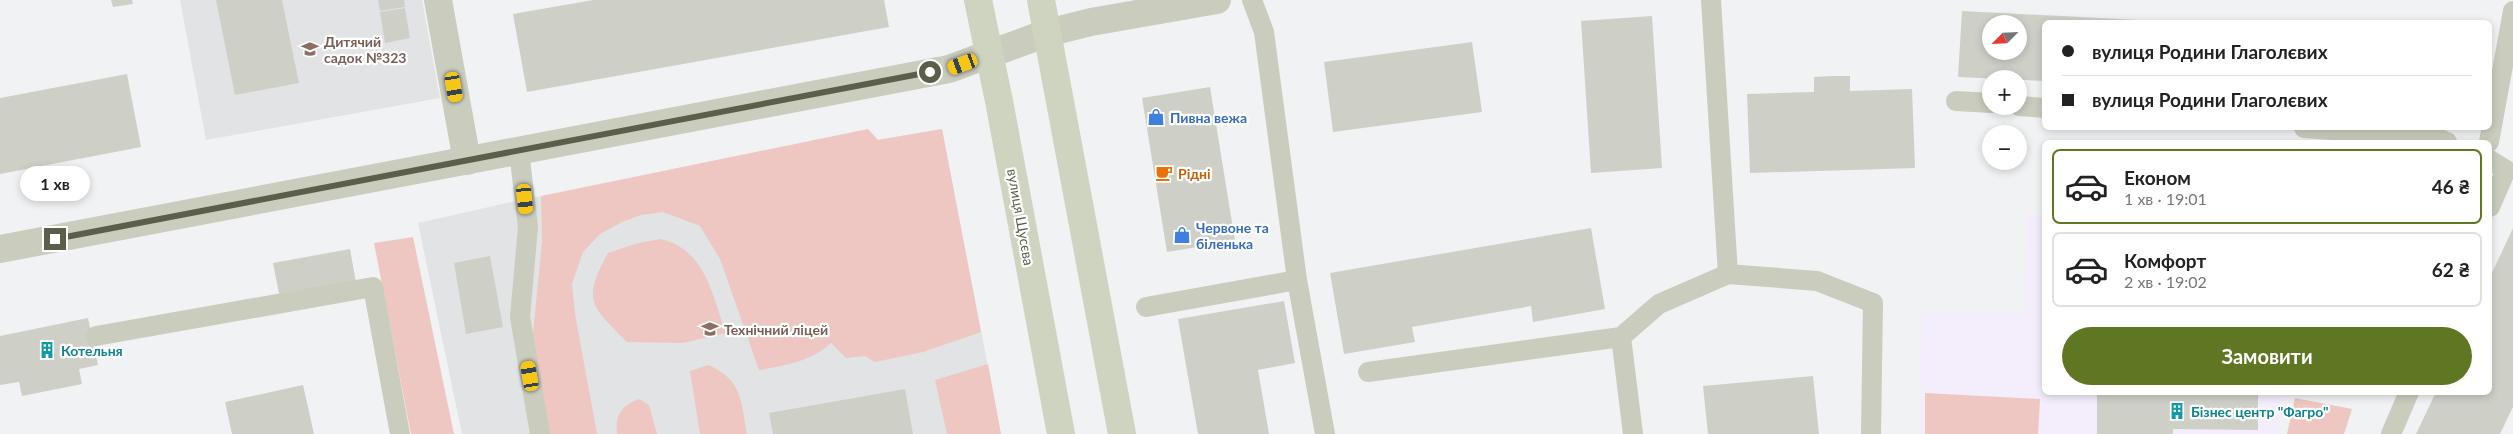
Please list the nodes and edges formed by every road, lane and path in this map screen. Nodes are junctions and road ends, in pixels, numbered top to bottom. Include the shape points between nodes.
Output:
1 (438, 0) edge
2 (978, 0) edge
3 (1041, 0) edge
4 (1217, 0) edge
5 (1252, 0) edge
6 (1711, 0) edge
7 (2513, 11) edge
8 (1047, 33) junction
9 (989, 54) junction
10 (1956, 101) dead end
11 (1982, 103) edge
12 (2027, 107) edge
13 (2042, 108) edge
14 (2492, 126) edge
15 (2330, 130) edge
16 (2440, 140) edge
17 (519, 151) junction
18 (467, 161) junction
19 (2492, 161) edge
20 (2492, 202) edge
21 (0, 249) edge
22 (1728, 274) junction
23 (1298, 280) junction
24 (1146, 307) dead end
25 (96, 336) dead end
26 (1621, 338) junction
27 (1368, 372) dead end
28 (2408, 395) edge
29 (400, 434) edge
30 (540, 434) edge
31 (1061, 434) edge
32 (1122, 434) edge
33 (1325, 434) edge
34 (1633, 434) edge
35 (1871, 434) edge
36 (2391, 434) edge

1 - 18 street
2 - 9 main road, вулиця Щусєва
3 - 8 main road
4 - 8 street
5 - 23 lane via 1264,32
6 - 22 lane
7 - 14 lane
8 - 9 street
8 - 32 main road
9 - 17 street via 949,69
9 - 31 main road, вулиця Щусєва
10 - 11 lane
12 - 13 lane
15 - 16 lane
17 - 18 street
17 - 30 lane via 528,227 520,317
18 - 21 street
19 - 20 lane via 2506,170
22 - 26 lane via 1659,304
22 - 35 lane via 1817,281 1873,303
23 - 24 lane
23 - 33 lane
25 - 29 lane via 373,287
26 - 27 lane
26 - 34 lane
28 - 36 lane

